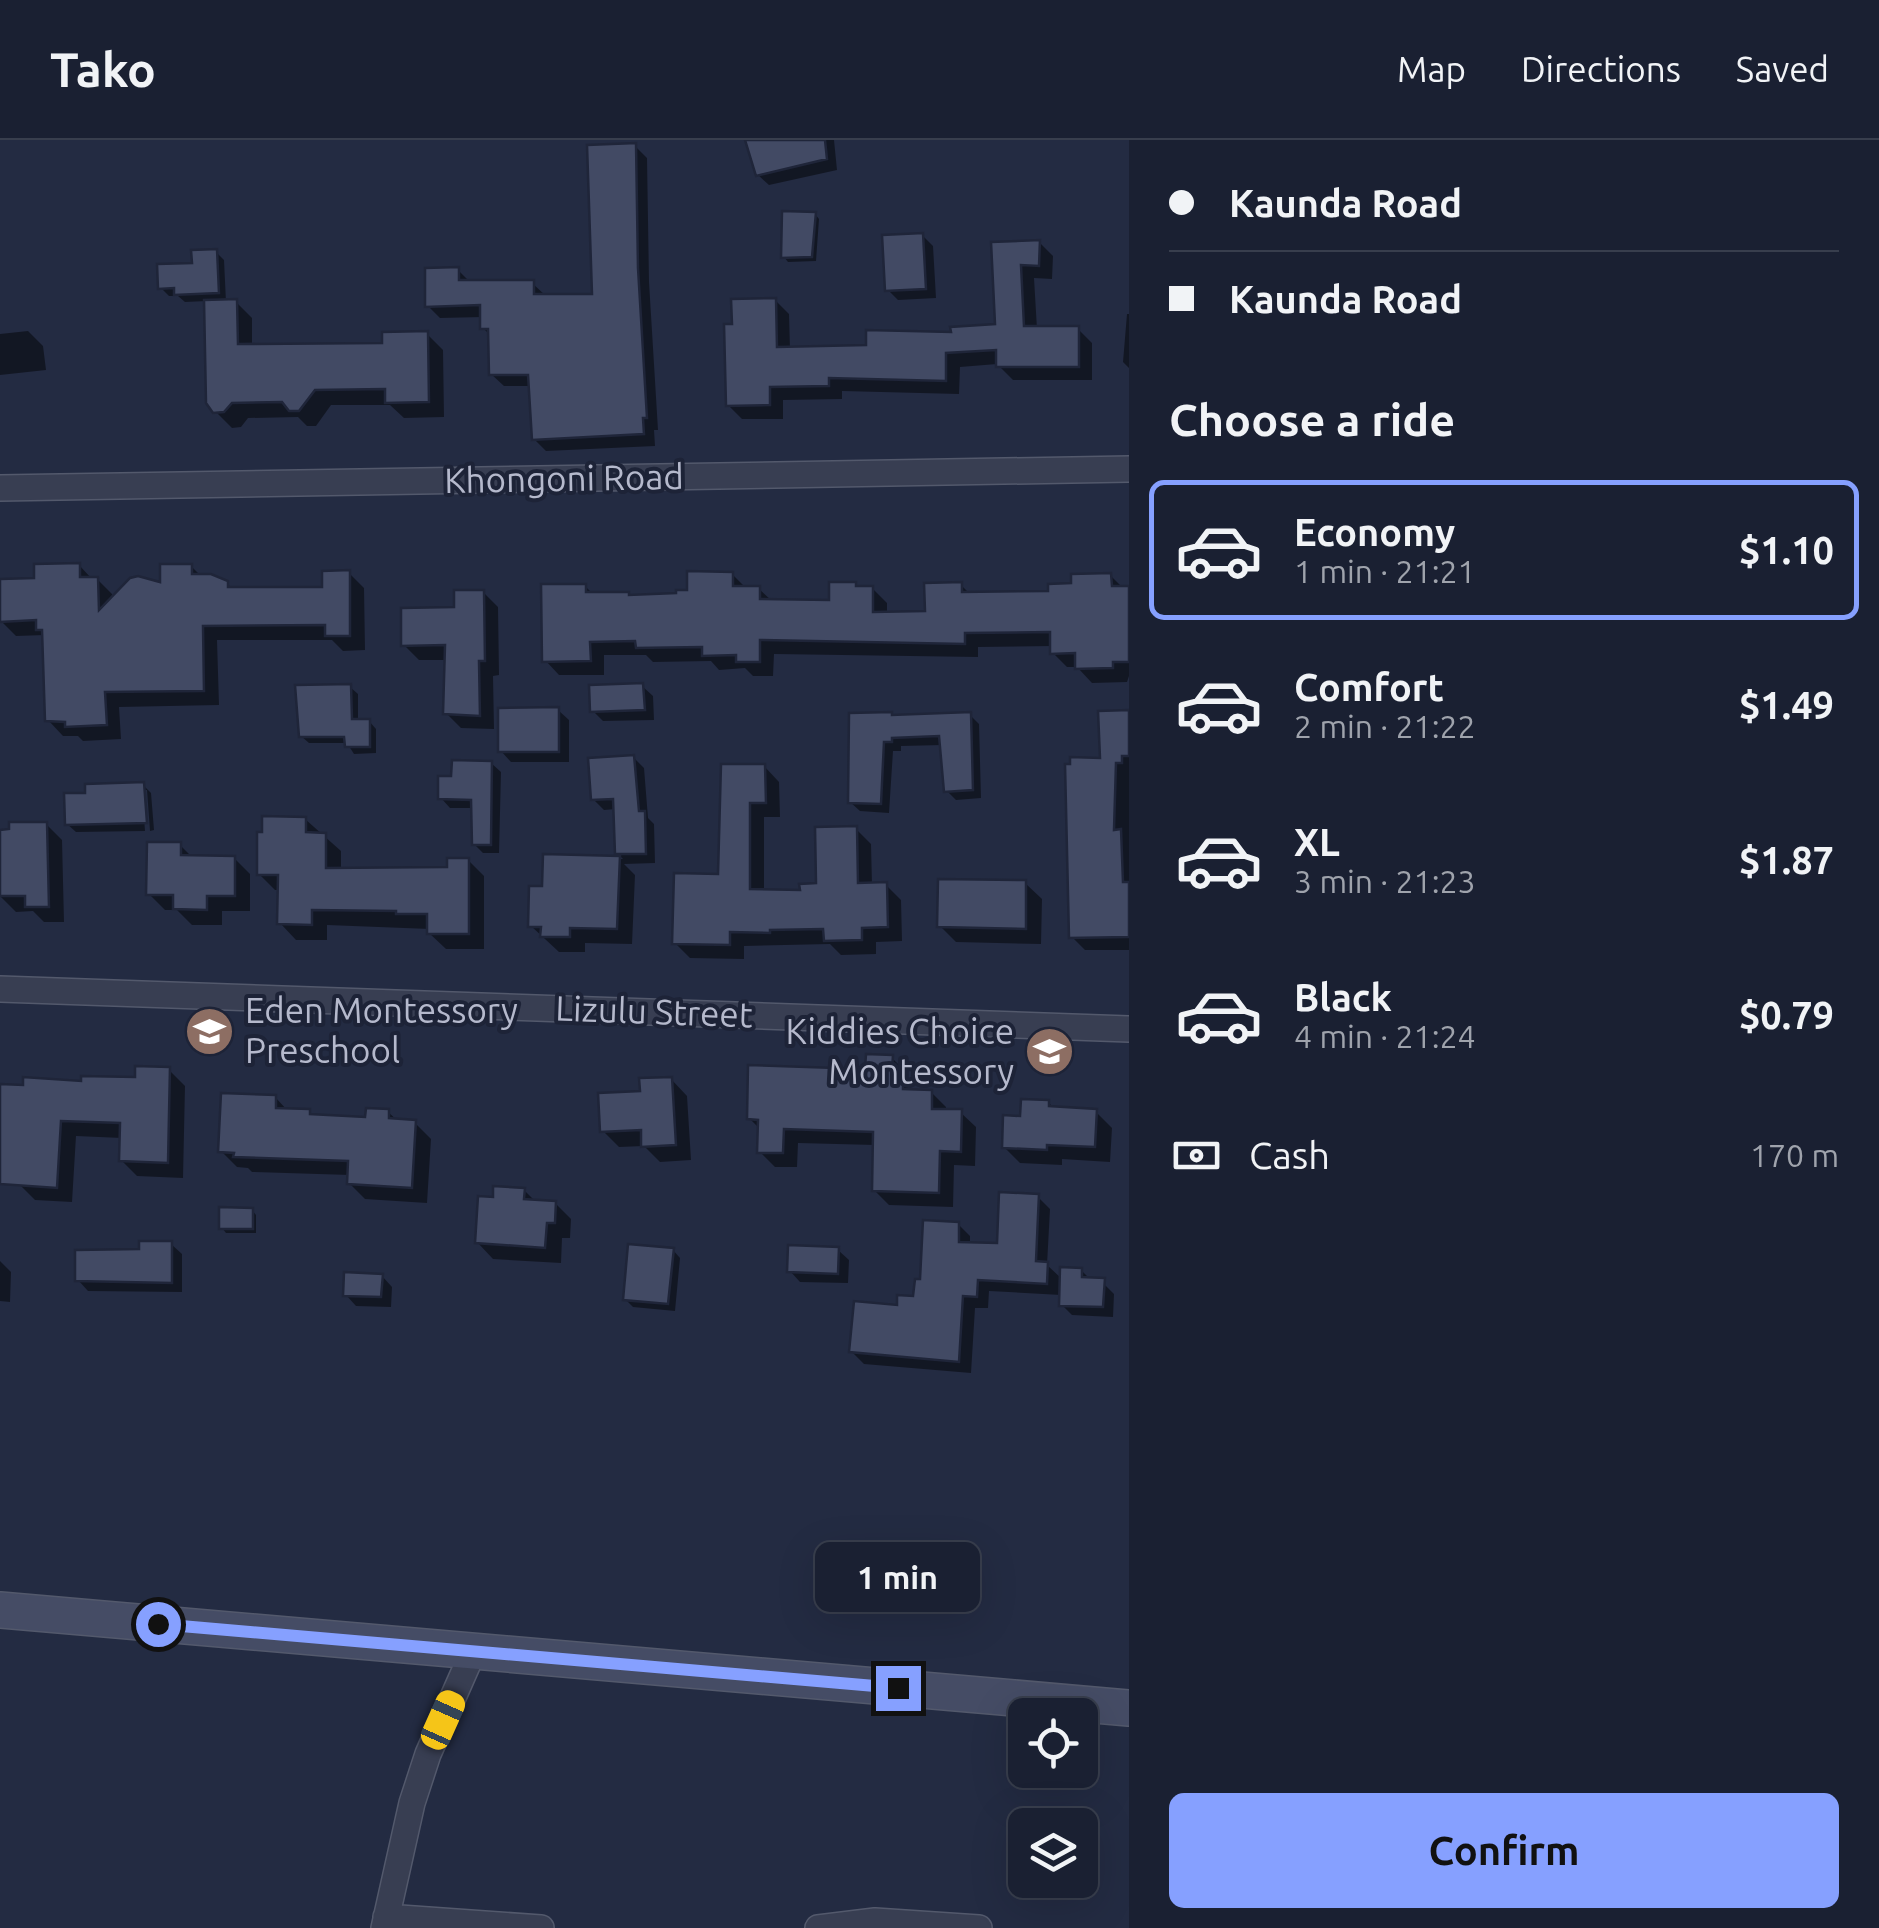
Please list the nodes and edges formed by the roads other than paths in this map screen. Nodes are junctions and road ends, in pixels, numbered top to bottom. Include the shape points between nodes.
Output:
1 (1129, 469) edge
2 (0, 488) edge
3 (0, 989) edge
4 (1129, 1028) edge
5 (0, 1610) edge
6 (473, 1652) junction
7 (1129, 1708) edge
8 (385, 1922) edge
9 (541, 1928) edge
10 (818, 1928) edge
11 (978, 1928) edge

1 - 2 street, Khongoni Road
3 - 4 street, Lizulu Street
5 - 6 main road
6 - 7 main road
6 - 8 street via 412,1803
8 - 9 street
10 - 11 street via 875,1920

